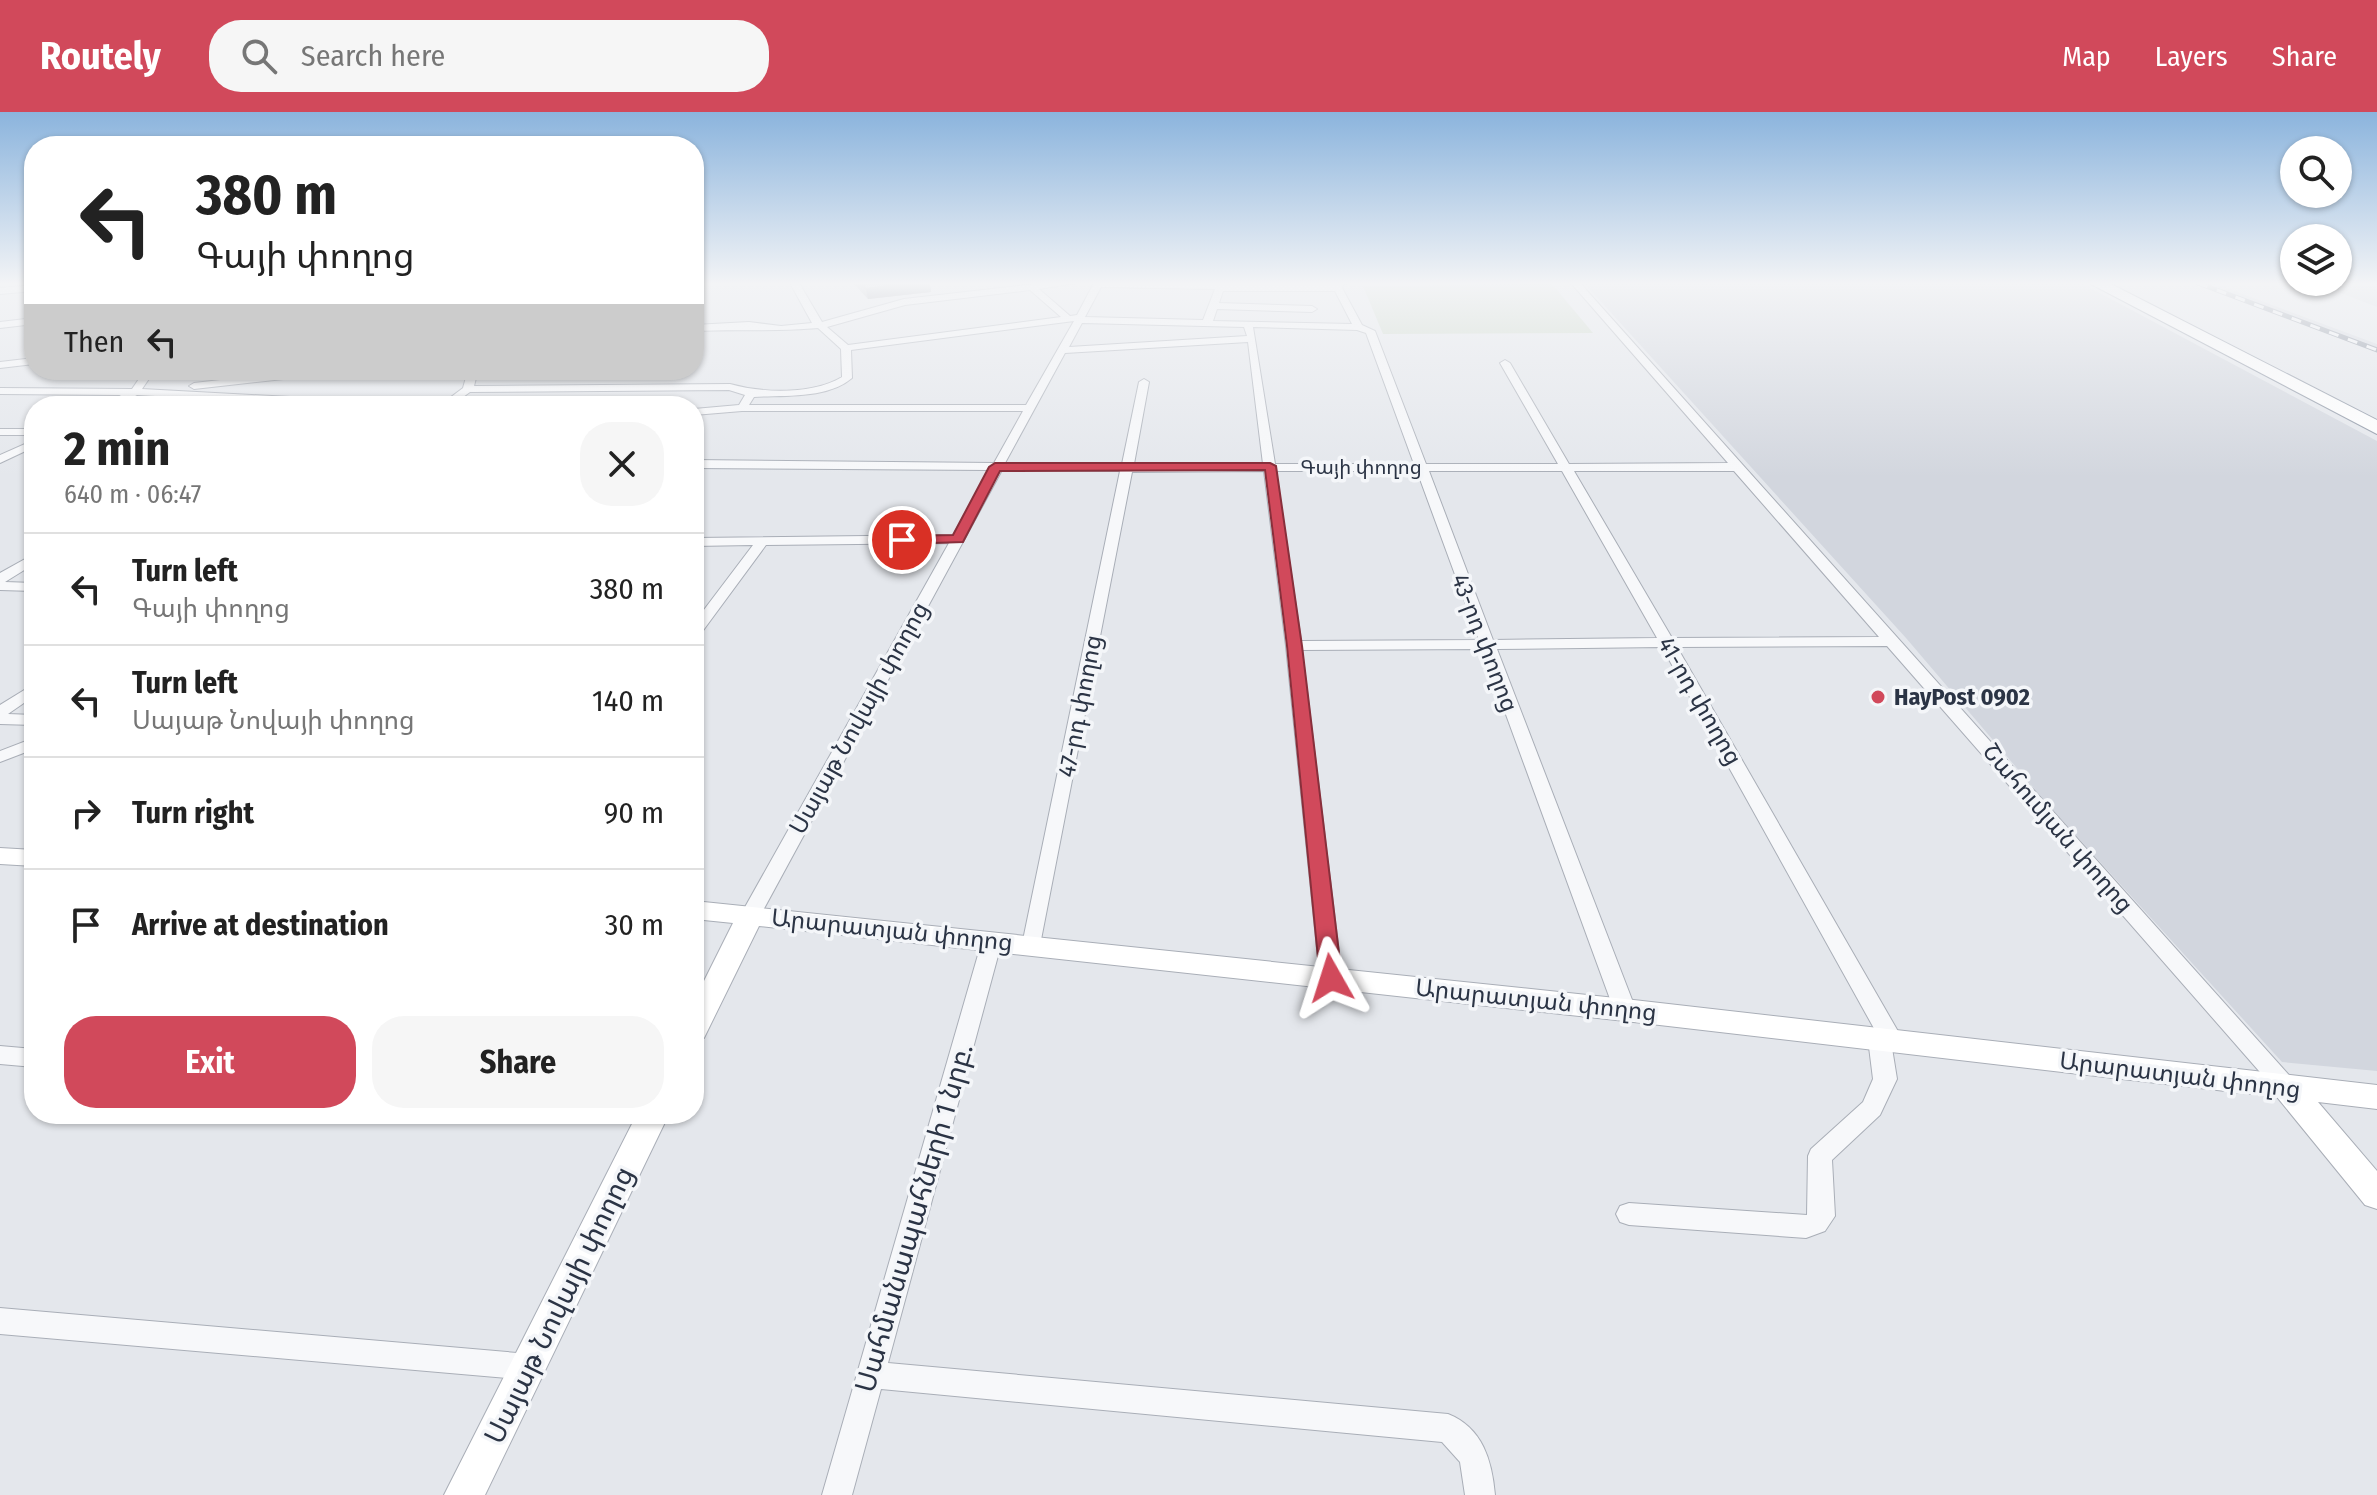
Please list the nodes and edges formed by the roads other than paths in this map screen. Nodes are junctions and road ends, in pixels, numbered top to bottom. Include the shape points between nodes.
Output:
1 (846, 348) joint
2 (850, 348) edge
3 (1089, 348) edge
4 (1252, 348) edge
5 (1376, 348) edge
6 (1633, 348) edge
7 (2226, 348) edge
8 (2232, 348) edge
9 (1064, 350) joint
10 (24, 362) edge
11 (1505, 363) dead end
12 (0, 365) edge
13 (143, 380) edge
14 (246, 380) edge
15 (470, 380) edge
16 (1144, 382) dead end
17 (468, 389) junction
18 (0, 391) edge
19 (135, 392) junction
20 (751, 394) junction
21 (127, 396) edge
22 (210, 396) edge
23 (458, 396) edge
24 (2324, 396) junction
25 (742, 408) junction
26 (1029, 408) junction
27 (704, 411) edge
28 (2377, 418) edge
29 (2377, 428) edge
30 (0, 432) edge
31 (24, 432) edge
32 (24, 448) edge
33 (0, 459) edge
34 (704, 464) edge
35 (1270, 466) junction
36 (995, 467) junction
37 (1419, 467) junction
38 (1563, 467) junction
39 (1740, 467) junction
40 (1128, 468) junction
41 (958, 539) junction
42 (704, 542) edge
43 (762, 542) junction
44 (24, 564) edge
45 (0, 579) edge
46 (0, 586) edge
47 (24, 587) edge
48 (704, 620) edge
49 (1893, 641) junction
50 (1668, 644) junction
51 (1294, 646) junction
52 (1486, 647) junction
53 (24, 696) edge
54 (0, 712) edge
55 (0, 719) edge
56 (24, 720) edge
57 (24, 747) edge
58 (0, 757) edge
59 (0, 856) edge
60 (24, 857) edge
61 (704, 911) edge
62 (750, 916) junction
63 (992, 941) junction
64 (1032, 945) junction
65 (1331, 978) junction
66 (704, 1010) edge
67 (1625, 1010) junction
68 (1886, 1039) junction
69 (0, 1055) edge
70 (24, 1057) edge
71 (2288, 1089) junction
72 (2377, 1097) edge
73 (648, 1124) edge
74 (2377, 1195) edge
75 (1629, 1214) dead end
76 (0, 1321) edge
77 (529, 1367) junction
78 (870, 1375) junction
79 (464, 1495) edge
80 (837, 1495) edge
81 (1480, 1495) edge

1 - 2 street
1 - 20 street via 844,382
3 - 9 street
4 - 35 street
5 - 37 street, 43-րդ փողոց
6 - 39 street, Շահումյան փողոց
7 - 24 highway
8 - 24 highway
9 - 26 street, Սայաթ Նովայի փողոց
10 - 12 street
11 - 38 street, 41-րդ փողոց
13 - 19 street
14 - 19 street
15 - 17 street
16 - 40 street, 47-րդ փողոց
17 - 20 street via 730,387
17 - 23 street
18 - 19 street
19 - 21 street
19 - 22 street
20 - 25 street
24 - 28 highway
24 - 29 highway
25 - 26 street
25 - 27 street
26 - 36 street, Սայաթ Նովայի փողոց
30 - 31 street
32 - 33 street
34 - 36 street, Գայի փողոց
35 - 37 street, Գայի փողոց
35 - 40 street, Գայի փողոց
35 - 51 street
36 - 40 street, Գայի փողոց
36 - 41 street, Սայաթ Նովայի փողոց
37 - 38 street, Գայի փողոց
37 - 52 street, 43-րդ փողոց
38 - 39 street, Գայի փողոց
38 - 50 street, 41-րդ փողոց
39 - 49 street, Շահումյան փողոց
40 - 64 street, 47-րդ փողոց
41 - 43 street
41 - 62 street, Սայաթ Նովայի փողոց
42 - 43 street
43 - 48 street
44 - 45 street
46 - 47 street
49 - 50 street
49 - 71 street, Շահումյան փողոց
50 - 52 street
50 - 68 street, 41-րդ փողոց
51 - 52 street
51 - 65 street
52 - 67 street, 43-րդ փողոց
53 - 54 street
55 - 56 street
57 - 58 street
59 - 60 main road
61 - 62 main road, Արարատյան փողոց
62 - 63 main road, Արարատյան փողոց
62 - 66 main road, Սայաթ Նովայի փողոց
63 - 64 main road, Արարատյան փողոց
63 - 78 street, Սահմանապահների 1 նրբ.
64 - 65 main road, Արարատյան փողոց
65 - 67 main road, Արարատյան փողոց
67 - 68 main road, Արարատյան փողոց
68 - 71 main road, Արարատյան փողոց
68 - 75 street via 1885,1079 1872,1108 1820,1156 1822,1216 1816,1223 1806,1227
69 - 70 street
71 - 72 main road, Արարատյան փողոց
71 - 74 main road, Շահումյան փողոց
73 - 77 main road, Սայաթ Նովայի փողոց
76 - 77 street
77 - 79 main road, Սայաթ Նովայի փողոց
78 - 80 street, Սահմանապահների 1 նրբ.
78 - 81 street via 1448,1428 1477,1459

